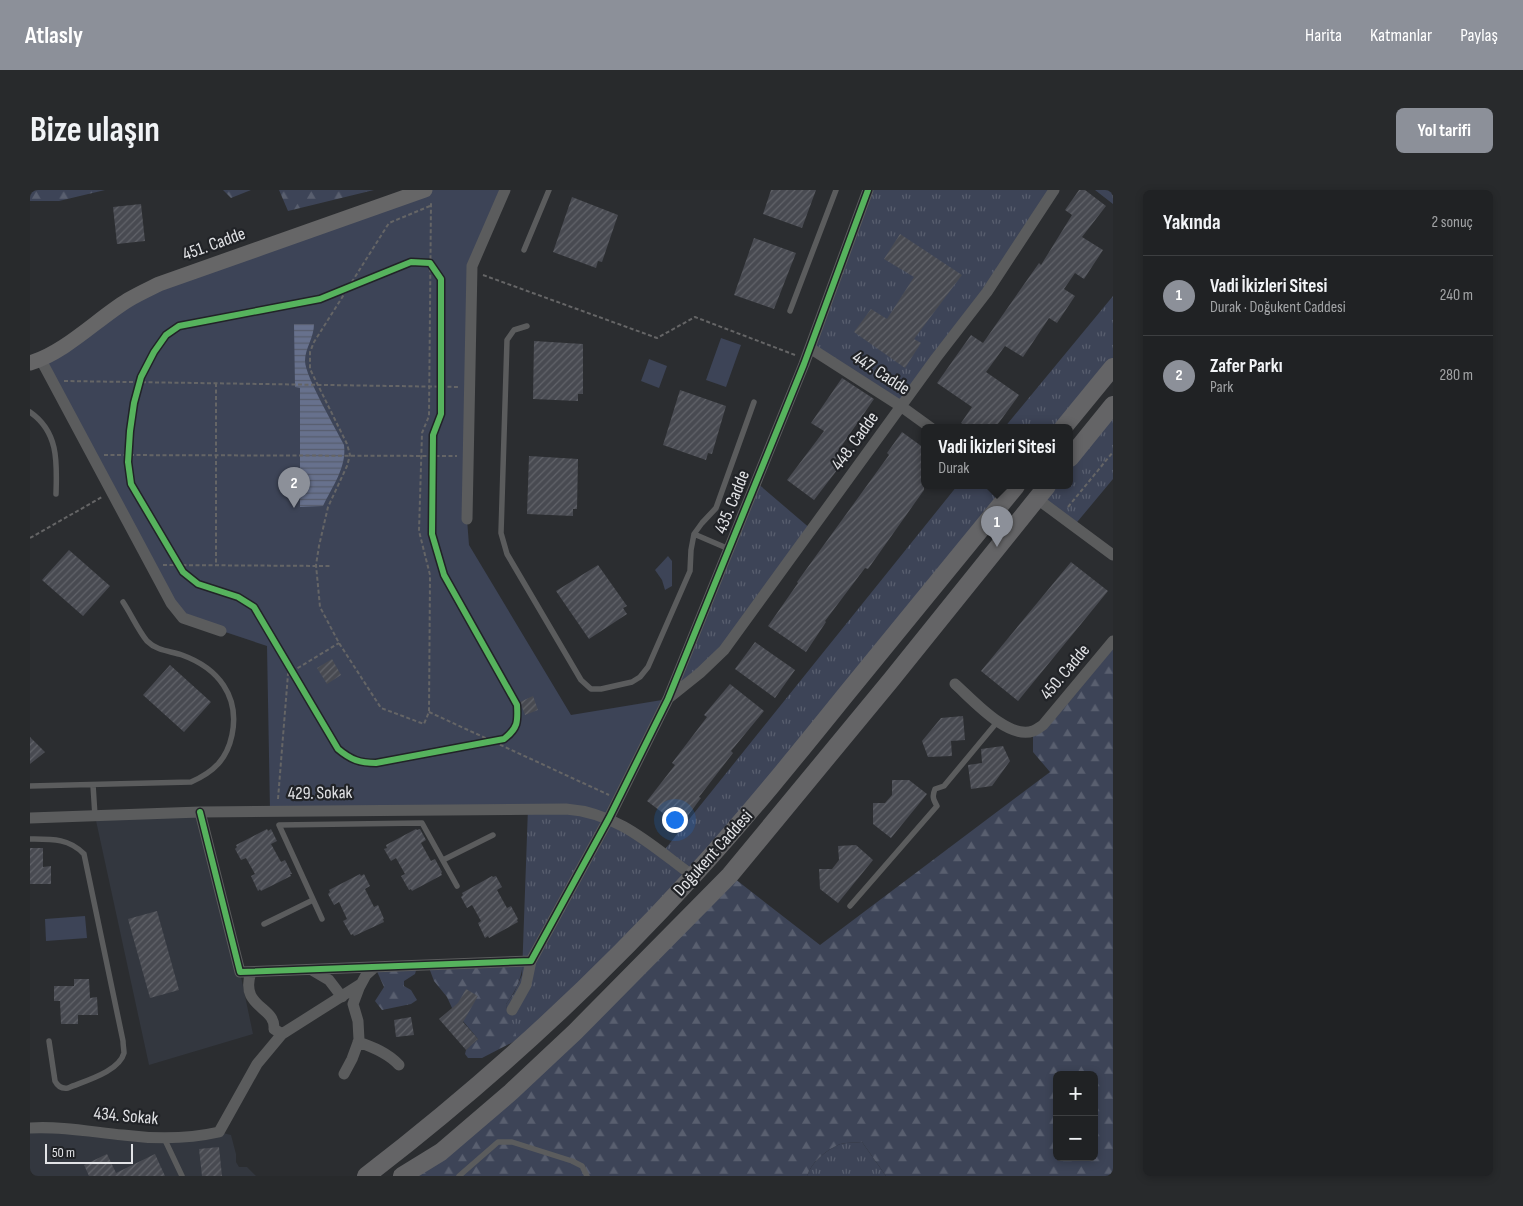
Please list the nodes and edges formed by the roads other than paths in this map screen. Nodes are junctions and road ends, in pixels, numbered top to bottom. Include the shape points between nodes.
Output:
1 (505, 190) edge
2 (550, 190) edge
3 (836, 190) edge
4 (868, 190) edge
5 (1054, 190) edge
6 (428, 194) edge
7 (524, 250) dead end
8 (790, 311) dead end
9 (526, 326) dead end
10 (808, 354) junction
11 (35, 361) edge
12 (1113, 367) edge
13 (754, 402) dead end
14 (1113, 405) edge
15 (902, 407) junction
16 (30, 412) edge
17 (925, 424) edge
18 (1066, 424) edge
19 (1073, 454) edge
20 (1011, 489) edge
21 (1041, 492) edge
22 (56, 494) dead end
23 (468, 519) dead end
24 (694, 534) junction
25 (729, 549) junction
26 (1113, 555) edge
27 (123, 602) dead end
28 (221, 631) dead end
29 (1113, 641) edge
30 (955, 684) dead end
31 (668, 699) junction
32 (998, 721) junction
33 (93, 785) junction
34 (30, 786) edge
35 (353, 810) junction
36 (200, 812) junction
37 (95, 816) junction
38 (30, 818) edge
39 (609, 818) junction
40 (353, 824) junction
41 (493, 835) dead end
42 (30, 840) edge
43 (443, 860) junction
44 (693, 876) junction
45 (457, 886) dead end
46 (313, 900) junction
47 (850, 906) dead end
48 (322, 919) dead end
49 (264, 924) dead end
50 (531, 961) junction
51 (375, 967) junction
52 (312, 970) junction
53 (251, 972) junction
54 (361, 984) junction
55 (342, 997) junction
56 (512, 1010) dead end
57 (282, 1034) junction
58 (49, 1041) dead end
59 (358, 1042) junction
60 (399, 1065) dead end
61 (344, 1074) dead end
62 (30, 1128) edge
63 (164, 1138) junction
64 (182, 1176) edge
65 (366, 1176) edge
66 (402, 1176) edge
67 (459, 1176) edge
68 (587, 1176) edge

1 - 23 street via 472,266
2 - 7 lane
3 - 8 lane
4 - 10 street, 435. Cadde
5 - 15 street, 448. Cadde via 986,292
6 - 11 street, 451. Cadde via 159,284 128,300 84,332
9 - 24 lane via 514,330 507,340 501,533 507,554 581,680 591,688 632,682 648,666 690,571
10 - 15 street, 447. Cadde
10 - 25 street, 435. Cadde
11 - 28 street via 52,381 171,603 184,618
12 - 18 main road
13 - 24 lane via 716,508
14 - 19 main road
15 - 17 street, 447. Cadde
15 - 31 street, 448. Cadde via 724,650
16 - 22 lane via 40,419 53,440 57,461
20 - 44 main road, Doğukent Caddesi via 766,793
21 - 26 street via 1060,516
21 - 66 main road, Doğukent Caddesi via 730,875 511,1092 441,1152
24 - 25 lane
25 - 31 street, 435. Cadde
27 - 33 lane via 147,641 159,649 193,660 224,685 234,715 232,732 229,749 219,763 206,775 191,782
29 - 32 street, 450. Cadde via 1043,725 1033,732 1018,732
30 - 32 street
31 - 39 street, 435. Cadde
32 - 47 lane via 944,786 932,794 937,806
33 - 34 lane
33 - 37 lane
35 - 36 street, 429. Sokak
35 - 39 street, 429. Sokak via 557,808 584,810
35 - 40 lane
36 - 37 street, 429. Sokak
36 - 53 street via 240,972
37 - 38 street, 429. Sokak
39 - 44 street, 429. Sokak
39 - 50 street, 435. Cadde
40 - 43 lane via 422,823
40 - 46 lane via 279,825
41 - 43 lane
42 - 58 lane via 66,841 84,854 124,1052 109,1070 63,1088 55,1082
43 - 45 lane
44 - 65 main road, Doğukent Caddesi via 498,1069
46 - 48 lane
46 - 49 lane
50 - 51 street
50 - 56 street, 435. Cadde via 526,985
51 - 52 street
51 - 54 street
52 - 53 street
52 - 55 street via 329,980
53 - 57 street via 248,990 253,1000 272,1019 274,1029
54 - 55 street
54 - 59 street via 353,1004 358,1021
55 - 57 street
57 - 63 street, 434. Sokak via 257,1064 219,1132
59 - 60 street via 392,1057
59 - 61 street
62 - 63 street, 434. Sokak via 64,1128
63 - 64 lane
67 - 68 lane via 502,1141 572,1161 582,1166

